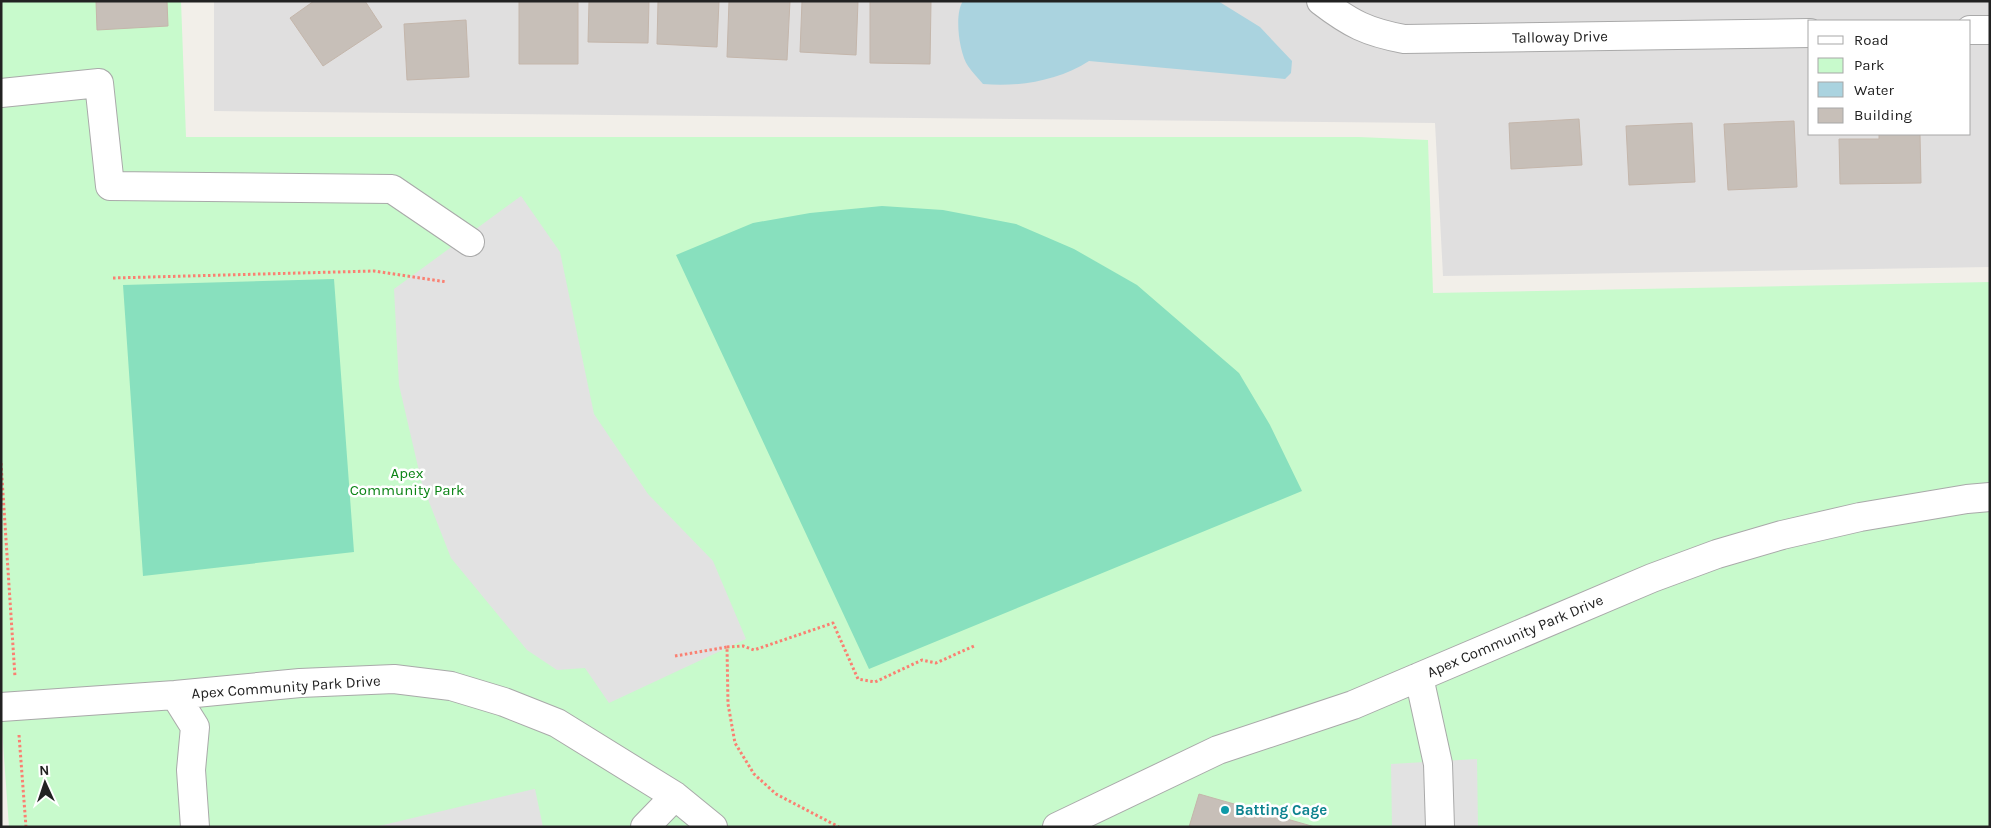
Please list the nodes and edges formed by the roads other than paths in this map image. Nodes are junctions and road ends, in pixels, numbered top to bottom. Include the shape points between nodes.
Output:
1 (1321, 1) edge
2 (1971, 30) edge
3 (1990, 30) edge
4 (1808, 33) edge
5 (1, 92) edge
6 (470, 242) dead end
7 (1990, 497) edge
8 (1419, 677) junction
9 (175, 695) junction
10 (1, 707) edge
11 (675, 796) junction
12 (195, 827) edge
13 (645, 827) edge
14 (713, 827) edge
15 (1057, 827) edge
16 (1440, 827) edge

1 - 4 street, Talloway Drive via 1346,20 1374,33 1404,39
2 - 3 street
5 - 6 street via 99,83 110,186 392,189
7 - 8 street, Apex Community Park Drive via 1860,517 1717,554 1652,578
8 - 15 street, Apex Community Park Drive via 1353,705 1218,750
8 - 16 street via 1438,764
9 - 10 street, Apex Community Park Drive
9 - 11 street, Apex Community Park Drive via 300,683 394,679 451,686 557,723
9 - 12 street via 195,727 191,770
11 - 13 street
11 - 14 street, Apex Community Park Drive

